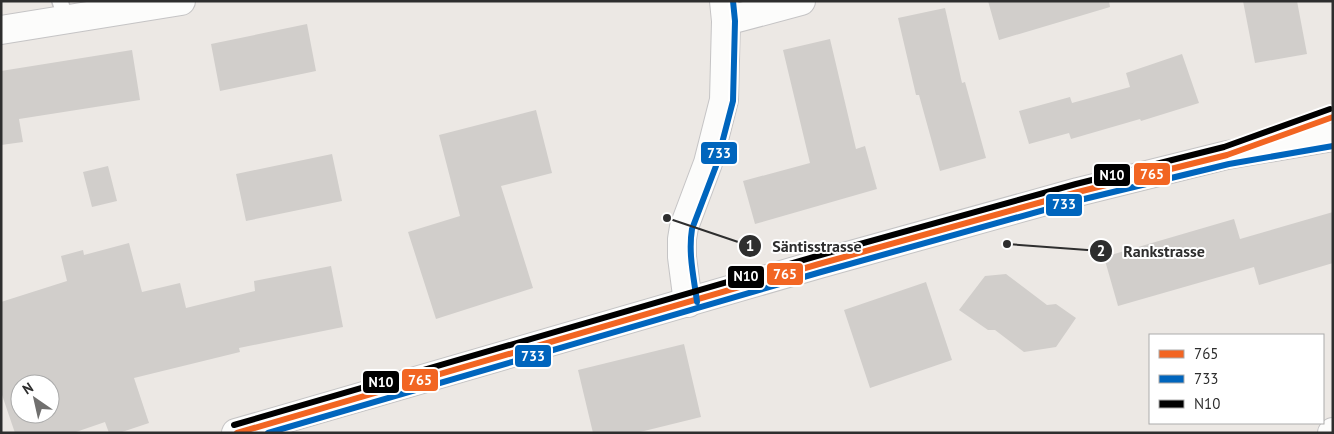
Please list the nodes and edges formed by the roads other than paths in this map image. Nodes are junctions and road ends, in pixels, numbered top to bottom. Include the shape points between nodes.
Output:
1 (181, 1) edge
2 (801, 1) edge
3 (63, 10) edge
4 (725, 11) edge
5 (1, 30) edge
6 (1333, 117) edge
7 (1333, 137) edge
8 (1227, 155) junction
9 (688, 303) junction
10 (236, 433) edge

1 - 3 main road
2 - 4 main road
3 - 5 main road
4 - 9 main road via 724,100 708,163 682,239
6 - 8 main road
7 - 8 main road
8 - 9 main road via 1078,192
9 - 10 main road

